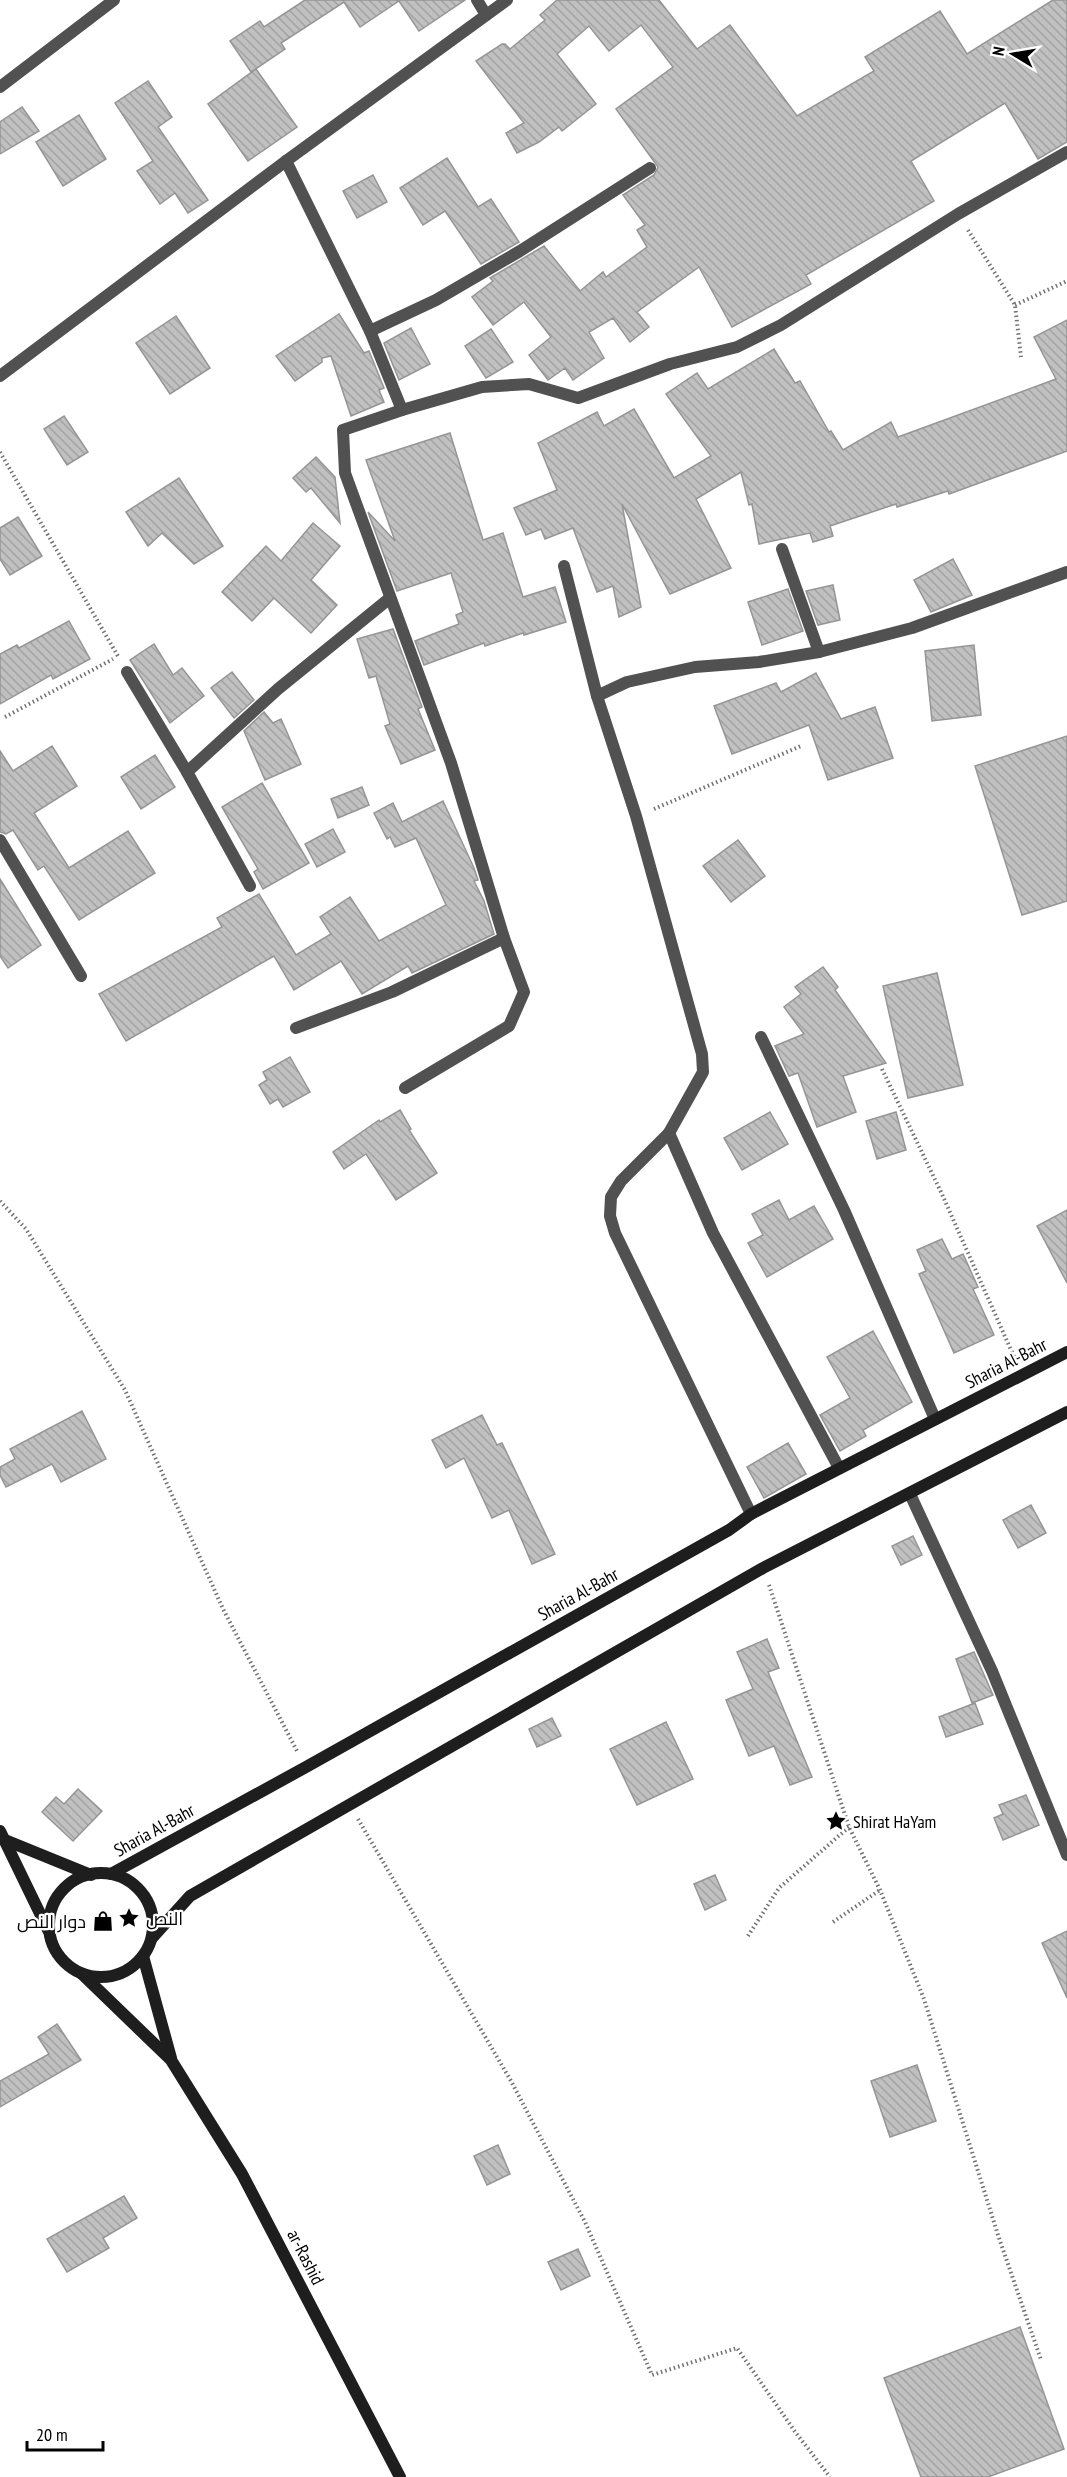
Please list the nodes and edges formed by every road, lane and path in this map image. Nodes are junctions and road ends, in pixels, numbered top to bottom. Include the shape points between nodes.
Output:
1 (114, 0) edge
2 (477, 0) edge
3 (507, 0) edge
4 (486, 15) junction
5 (0, 87) edge
6 (1067, 152) edge
7 (286, 161) junction
8 (650, 168) dead end
9 (958, 214) junction
10 (1067, 281) edge
11 (1016, 305) junction
12 (370, 331) junction
13 (1020, 357) dead end
14 (0, 376) edge
15 (402, 410) junction
16 (0, 452) edge
17 (782, 549) dead end
18 (564, 566) dead end
19 (1067, 572) edge
20 (390, 598) junction
21 (819, 652) junction
22 (117, 656) junction
23 (127, 672) joint
24 (597, 696) junction
25 (5, 717) dead end
26 (801, 746) dead end
27 (187, 772) junction
28 (636, 816) junction
29 (0, 840) edge
30 (250, 886) dead end
31 (504, 938) junction
32 (81, 976) dead end
33 (296, 1028) dead end
34 (761, 1037) dead end
35 (882, 1069) dead end
36 (405, 1088) dead end
37 (669, 1133) junction
38 (0, 1201) edge
39 (1067, 1352) edge
40 (1022, 1376) junction
41 (1067, 1412) edge
42 (935, 1419) junction
43 (839, 1468) junction
44 (910, 1494) junction
45 (751, 1514) junction
46 (763, 1568) junction
47 (306, 1767) junction
48 (350, 1805) junction
49 (849, 1827) junction
50 (3, 1835) edge
51 (1067, 1855) edge
52 (111, 1874) junction
53 (91, 1875) junction
54 (880, 1890) junction
55 (833, 1922) dead end
56 (50, 1935) junction
57 (748, 1936) dead end
58 (152, 1938) junction
59 (143, 1956) junction
60 (82, 1974) junction
61 (171, 2060) junction
62 (1041, 2360) dead end
63 (400, 2477) edge
64 (830, 2477) edge

1 - 5 street
2 - 4 street
3 - 4 street
4 - 7 street
6 - 9 street
7 - 12 street
7 - 14 street
8 - 12 street via 464,284
9 - 11 path
9 - 15 street via 781,325 737,347 670,364 578,398 529,384 482,387
10 - 11 path
11 - 13 path
12 - 15 street
15 - 20 street via 343,430 345,473
16 - 22 path
17 - 21 street
18 - 24 street
19 - 21 street via 912,628
20 - 27 street via 278,689
20 - 31 street via 451,763
21 - 24 street via 695,668 627,682
22 - 23 path
22 - 25 path
23 - 27 street
24 - 28 street
26 - 28 path
27 - 30 street
28 - 37 street via 702,1054 703,1072
29 - 32 street
31 - 33 street via 392,992
31 - 36 street via 524,992 509,1026
34 - 42 street via 844,1210
35 - 40 path
37 - 43 street via 713,1233
37 - 45 street via 621,1181 611,1197 610,1216
38 - 47 path via 26,1229 125,1390 223,1609
39 - 40 main road, Sharia Al-Bahr
40 - 42 main road, Sharia Al-Bahr
41 - 44 main road
42 - 43 main road, Sharia Al-Bahr
43 - 45 main road, Sharia Al-Bahr
44 - 46 main road
44 - 51 street via 992,1671
45 - 47 main road, Sharia Al-Bahr via 729,1530
46 - 48 main road
46 - 49 path
47 - 52 main road, Sharia Al-Bahr
48 - 58 main road via 190,1896
48 - 64 path via 511,2081 585,2222 652,2375 737,2348
49 - 54 path
49 - 57 path via 779,1888
50 - 53 main road
50 - 56 main road
52 - 53 main road
52 - 58 main road via 140,1890 149,1904
53 - 56 main road via 65,1888 55,1902
54 - 55 path
54 - 62 path via 924,1999
56 - 60 main road via 56,1952
58 - 59 main road
59 - 60 main road via 117,1975
59 - 61 main road, ar-Rashid
60 - 61 main road, ar-Rashid
61 - 63 main road, ar-Rashid via 242,2174

